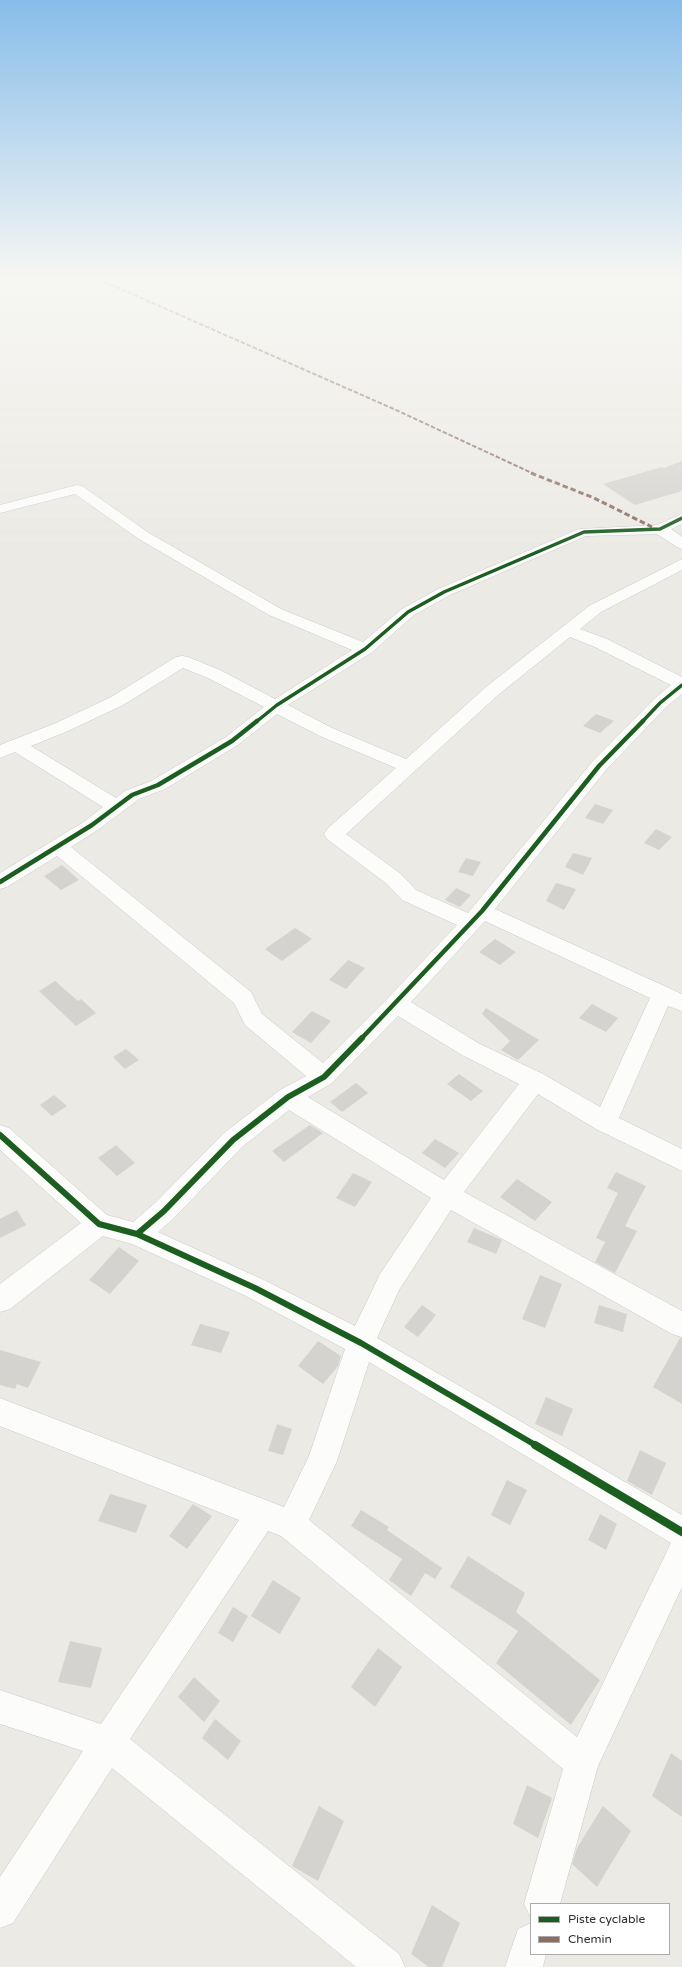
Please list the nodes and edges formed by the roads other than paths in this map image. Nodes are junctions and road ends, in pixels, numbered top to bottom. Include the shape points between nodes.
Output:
1 (0, 509) edge
2 (682, 518) edge
3 (660, 528) junction
4 (682, 544) edge
5 (682, 564) edge
6 (568, 630) junction
7 (365, 649) junction
8 (682, 685) edge
9 (277, 705) junction
10 (8, 749) edge
11 (408, 766) junction
12 (116, 806) junction
13 (58, 846) junction
14 (0, 882) edge
15 (476, 917) junction
16 (673, 998) edge
17 (396, 1004) junction
18 (324, 1077) junction
19 (535, 1081) junction
20 (288, 1097) junction
21 (605, 1122) junction
22 (0, 1134) edge
23 (682, 1161) edge
24 (447, 1195) junction
25 (99, 1224) junction
26 (137, 1234) junction
27 (0, 1300) edge
28 (682, 1325) edge
29 (361, 1344) junction
30 (0, 1412) edge
31 (262, 1513) junction
32 (292, 1525) junction
33 (682, 1532) edge
34 (682, 1552) edge
35 (0, 1707) edge
36 (108, 1743) junction
37 (582, 1763) junction
38 (542, 1903) edge
39 (0, 1910) edge
40 (530, 1946) edge
41 (386, 1967) edge
42 (524, 1967) edge

1 - 7 street via 77,489 144,536 275,612
2 - 3 street
3 - 4 street
3 - 7 street via 584,532 573,535 560,543 444,592 408,612
5 - 6 street via 595,609
6 - 8 street via 601,643
6 - 11 street via 492,691
7 - 9 street
8 - 15 street via 660,703 599,766
9 - 10 street via 182,661 117,701
9 - 11 street via 326,732
9 - 12 street via 232,741 158,785 132,795
10 - 12 street
11 - 15 street via 334,834 394,878 409,895
12 - 13 street via 92,825
13 - 14 street
13 - 18 street via 243,998 253,1019
15 - 16 street
15 - 17 street
16 - 21 street
17 - 18 street
17 - 19 street via 470,1049
18 - 20 street
19 - 21 street
19 - 24 street
20 - 24 street
20 - 26 street via 233,1140 164,1211
21 - 23 street
22 - 25 street
24 - 28 street
24 - 29 street via 389,1282
25 - 26 street
25 - 27 street
26 - 29 street via 255,1288
29 - 32 street via 322,1461
29 - 33 street
30 - 31 street
31 - 32 street
31 - 36 street
32 - 37 street
34 - 37 street
35 - 36 street
36 - 39 street
36 - 41 street
37 - 38 street
40 - 42 street

